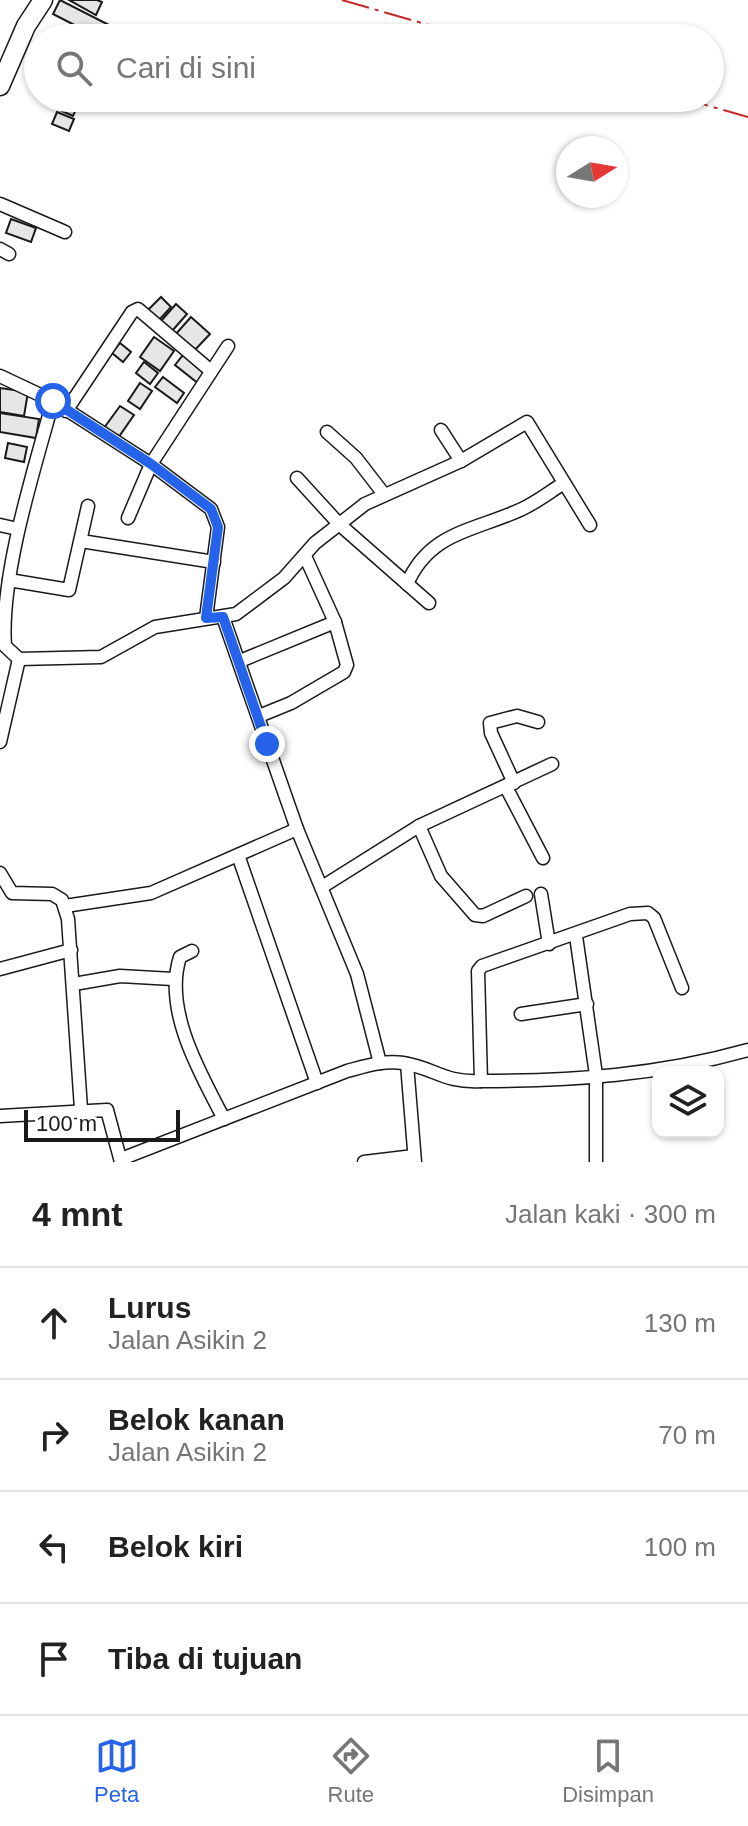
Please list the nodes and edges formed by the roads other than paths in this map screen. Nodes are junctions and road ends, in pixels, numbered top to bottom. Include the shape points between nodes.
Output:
1 (43, 0) edge
2 (27, 24) edge
3 (24, 31) edge
4 (0, 86) edge
5 (0, 204) edge
6 (65, 232) dead end
7 (228, 346) dead end
8 (211, 371) junction
9 (0, 376) edge
10 (53, 401) junction
11 (66, 411) junction
12 (441, 430) dead end
13 (327, 432) dead end
14 (461, 461) junction
15 (151, 464) junction
16 (297, 478) dead end
17 (564, 483) junction
18 (383, 493) junction
19 (88, 506) dead end
20 (128, 518) dead end
21 (339, 524) junction
22 (0, 525) edge
23 (590, 525) dead end
24 (18, 529) junction
25 (81, 541) junction
26 (305, 556) junction
27 (214, 562) junction
28 (9, 580) junction
29 (407, 584) junction
30 (429, 603) dead end
31 (223, 617) junction
32 (206, 618) junction
33 (335, 622) junction
34 (19, 659) junction
35 (240, 661) junction
36 (6, 691) edge
37 (259, 716) junction
38 (538, 722) dead end
39 (0, 742) edge
40 (552, 764) dead end
41 (510, 785) junction
42 (419, 826) junction
43 (297, 829) junction
44 (238, 855) junction
45 (543, 858) dead end
46 (1, 878) edge
47 (322, 887) junction
48 (541, 894) dead end
49 (526, 896) dead end
50 (65, 906) junction
51 (576, 936) junction
52 (549, 944) junction
53 (71, 950) junction
54 (192, 951) dead end
55 (0, 969) edge
56 (173, 979) junction
57 (74, 984) junction
58 (682, 988) dead end
59 (587, 1004) junction
60 (521, 1014) dead end
61 (748, 1050) edge
62 (380, 1063) junction
63 (407, 1064) junction
64 (596, 1075) junction
65 (481, 1081) junction
66 (317, 1083) junction
67 (81, 1109) junction
68 (0, 1116) edge
69 (224, 1119) junction
70 (414, 1159) edge
71 (121, 1160) edge
72 (364, 1162) edge
73 (596, 1162) edge

1 - 2 highway
3 - 4 highway
5 - 6 street
7 - 8 street
8 - 11 street via 138,309
8 - 15 street
9 - 10 street
10 - 11 street
10 - 24 street
11 - 15 street
12 - 14 street
13 - 18 street
14 - 17 street via 527,422
14 - 18 street
15 - 20 street
15 - 27 street via 211,509 218,527
16 - 21 street
17 - 23 street
17 - 29 street via 521,509 476,523 431,549
18 - 21 street
19 - 25 street
21 - 26 street
21 - 29 street
22 - 24 street
24 - 28 street
25 - 27 street
25 - 28 street via 69,590
26 - 31 street via 248,607
26 - 33 street
27 - 32 street
28 - 34 street via 5,646
29 - 30 street
31 - 32 street
31 - 35 street
32 - 34 street via 155,627 101,657
33 - 35 street
33 - 37 street via 346,657 344,672
34 - 36 street
35 - 37 street
36 - 39 street
37 - 43 street
38 - 41 street via 517,716 490,723
40 - 41 street
41 - 42 street
41 - 45 street
42 - 47 street
42 - 49 street via 441,876 475,915
43 - 44 street
43 - 47 street
44 - 50 street via 151,893
44 - 66 street
46 - 50 street via 12,893 52,894
47 - 62 street via 357,974
48 - 52 street
50 - 53 street
51 - 52 street
51 - 58 street via 630,914 648,913
51 - 59 street
52 - 65 street via 478,971
53 - 55 street
53 - 57 street
54 - 56 street via 180,957
56 - 57 street via 120,976
56 - 69 street via 200,1073
57 - 67 street
59 - 60 street
59 - 64 street
61 - 64 street via 684,1068
62 - 63 street
62 - 66 street
63 - 65 street via 456,1082
63 - 70 street
64 - 65 street
64 - 73 street
66 - 69 street
67 - 68 street
67 - 71 street via 107,1110
69 - 71 street
70 - 72 street

